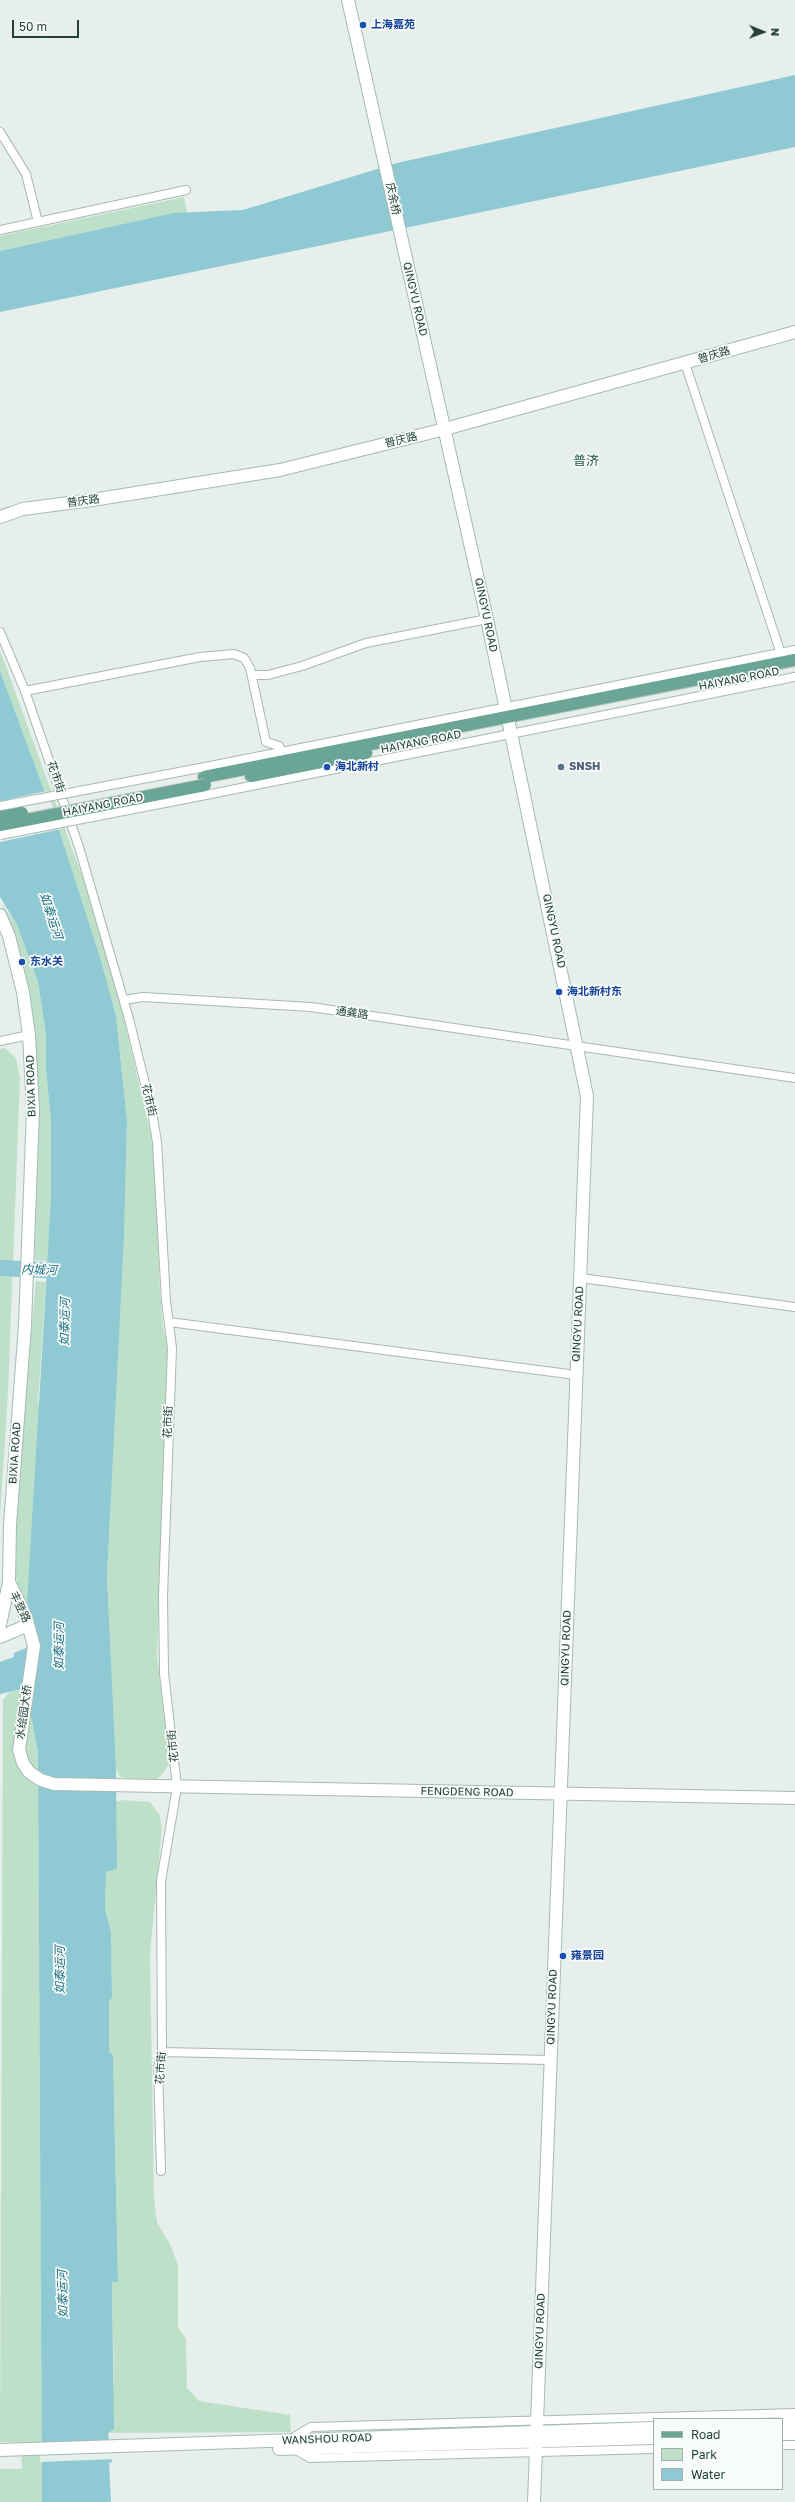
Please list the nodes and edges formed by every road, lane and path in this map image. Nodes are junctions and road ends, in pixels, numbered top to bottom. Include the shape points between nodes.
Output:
1 (348, 0) edge
2 (0, 132) edge
3 (186, 190) dead end
4 (38, 222) junction
5 (0, 230) edge
6 (400, 235) joint
7 (795, 332) edge
8 (684, 363) junction
9 (445, 429) junction
10 (0, 517) edge
11 (487, 620) junction
12 (0, 632) edge
13 (795, 650) edge
14 (786, 658) edge
15 (795, 668) edge
16 (252, 676) junction
17 (795, 677) edge
18 (25, 691) junction
19 (508, 721) junction
20 (285, 764) junction
21 (204, 781) junction
22 (0, 806) edge
23 (0, 817) edge
24 (0, 825) edge
25 (0, 835) edge
26 (0, 915) edge
27 (124, 1000) junction
28 (29, 1036) junction
29 (0, 1041) edge
30 (578, 1046) junction
31 (795, 1078) edge
32 (581, 1278) junction
33 (795, 1307) edge
34 (169, 1322) junction
35 (576, 1375) junction
36 (9, 1582) junction
37 (0, 1625) edge
38 (30, 1629) junction
39 (0, 1637) edge
40 (140, 1786) joint
41 (177, 1787) junction
42 (561, 1793) junction
43 (795, 1798) edge
44 (162, 2052) junction
45 (550, 2060) junction
46 (161, 2171) dead end
47 (795, 2413) edge
48 (741, 2418) edge
49 (783, 2423) edge
50 (795, 2423) edge
51 (653, 2426) edge
52 (653, 2428) edge
53 (783, 2434) edge
54 (795, 2434) edge
55 (536, 2437) junction
56 (653, 2438) edge
57 (291, 2444) junction
58 (783, 2445) edge
59 (795, 2445) edge
60 (653, 2449) edge
61 (0, 2450) edge
62 (16, 2454) junction
63 (0, 2458) edge
64 (534, 2502) edge

1 - 6 street, 庆余桥
2 - 4 street via 26,174
3 - 4 street
4 - 5 street
6 - 9 street, QINGYU ROAD
7 - 8 street, 普庆路
8 - 9 street, 普庆路
8 - 14 street
9 - 10 street, 普庆路 via 280,470 23,509
9 - 11 street, QINGYU ROAD
11 - 16 street via 366,643 302,666 268,675
11 - 19 street, QINGYU ROAD
12 - 18 street, 花市街
13 - 14 street
14 - 19 main road, HAIYANG ROAD
15 - 19 main road, HAIYANG ROAD
16 - 18 street via 244,658 234,654 219,654
16 - 20 street via 266,742 279,746
17 - 19 street
18 - 27 street, 花市街 via 79,847
19 - 20 main road, HAIYANG ROAD
19 - 20 street
19 - 30 street, QINGYU ROAD
20 - 21 main road, HAIYANG ROAD
20 - 21 street
21 - 22 street, bridge
21 - 23 main road, HAIYANG ROAD, bridge
21 - 24 main road, HAIYANG ROAD, bridge
21 - 25 street, bridge
26 - 28 street, BIXIA ROAD via 9,936 21,985
27 - 30 street, 通龚路 via 143,998 311,1007
27 - 34 street, 花市街 via 157,1142
28 - 29 street
28 - 36 street, BIXIA ROAD via 33,1109 28,1260 10,1525
30 - 31 street, 通龚路
30 - 32 street, QINGYU ROAD via 588,1111
32 - 33 street
32 - 35 street, QINGYU ROAD
34 - 35 street
34 - 41 street, 花市街 via 172,1348 163,1596 164,1657
35 - 42 street, QINGYU ROAD
36 - 37 street, BIXIA ROAD
36 - 38 street, 丰登路
38 - 39 street
38 - 40 street, 水绘园大桥 via 34,1646 19,1750 22,1763 29,1772 41,1780 54,1784
40 - 41 street, FENGDENG ROAD
41 - 42 street, FENGDENG ROAD
41 - 44 street, 花市街 via 161,1881
42 - 43 street, FENGDENG ROAD
42 - 45 street, QINGYU ROAD
44 - 45 street
44 - 46 street, 花市街 via 158,2067
45 - 55 street, QINGYU ROAD
47 - 48 street
49 - 50 street
51 - 55 street
52 - 55 street, WANSHOU ROAD
53 - 54 street
55 - 56 street, WANSHOU ROAD
55 - 57 street, WANSHOU ROAD
55 - 57 street via 310,2458
55 - 60 street
55 - 64 street, QINGYU ROAD
57 - 62 street, WANSHOU ROAD
58 - 59 street
61 - 62 street, WANSHOU ROAD
62 - 63 street, WANSHOU ROAD

